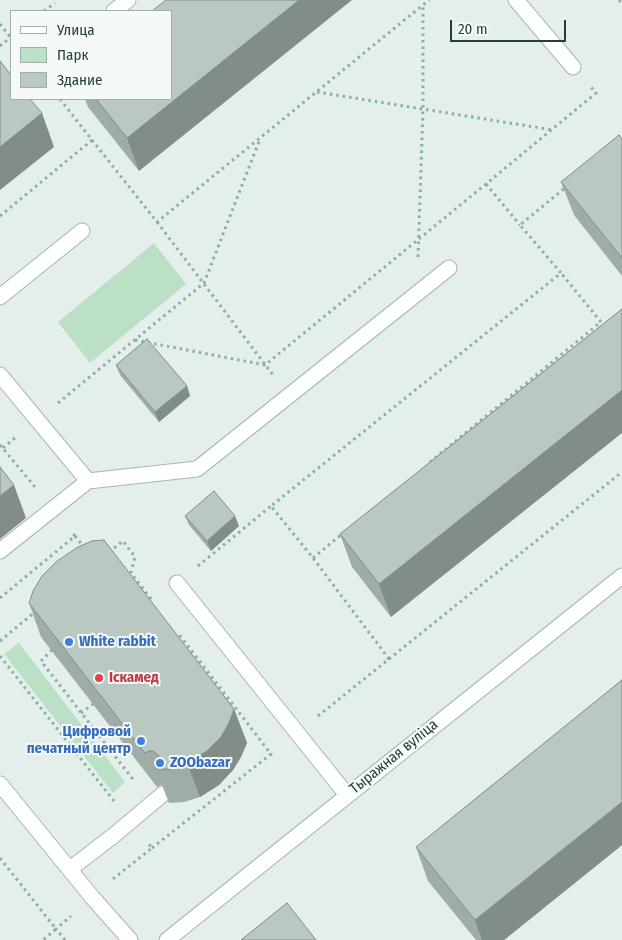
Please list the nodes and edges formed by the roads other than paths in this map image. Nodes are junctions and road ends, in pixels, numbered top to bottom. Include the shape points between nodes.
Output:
1 (128, 0) edge
2 (516, 0) edge
3 (115, 10) edge
4 (573, 67) road end
5 (82, 231) dead end
6 (449, 268) dead end
7 (0, 297) edge
8 (0, 375) edge
9 (88, 481) junction
10 (0, 551) edge
11 (622, 576) edge
12 (177, 583) road end
13 (0, 784) edge
14 (163, 794) edge
15 (347, 795) junction
16 (70, 869) junction
17 (130, 940) edge
18 (167, 940) edge

1 - 3 street
2 - 4 street
5 - 7 street
6 - 9 street via 197,469
8 - 9 street
9 - 10 street
11 - 15 street, Тыражная вуліца
12 - 15 street
13 - 16 street
14 - 16 street
15 - 18 street, Тыражная вуліца
16 - 17 street

